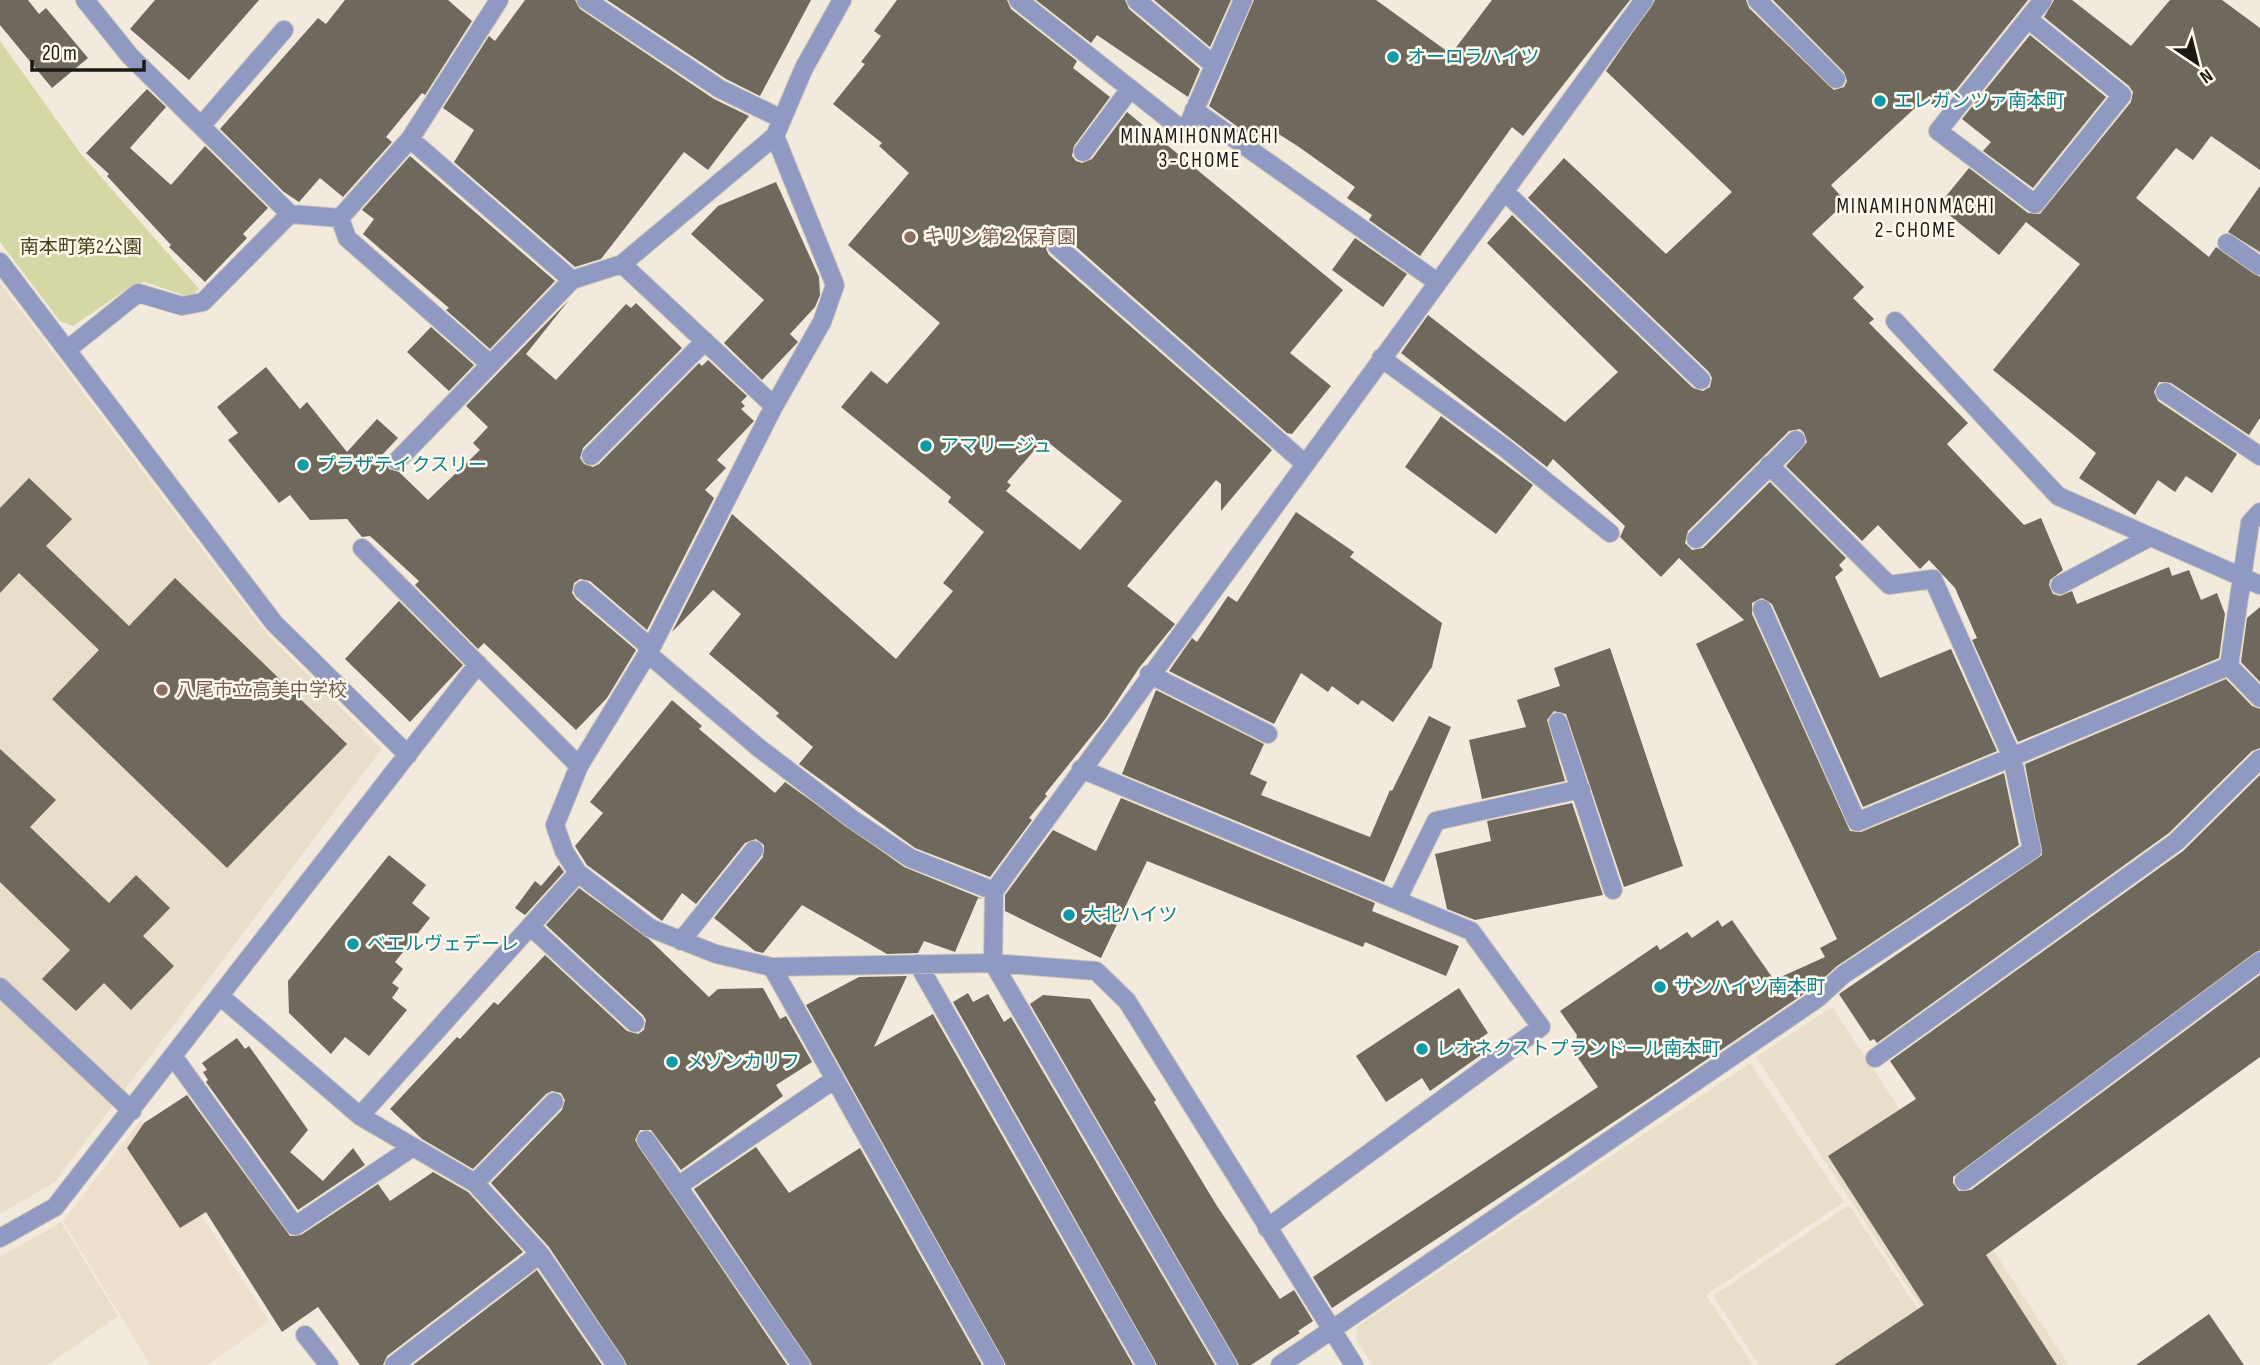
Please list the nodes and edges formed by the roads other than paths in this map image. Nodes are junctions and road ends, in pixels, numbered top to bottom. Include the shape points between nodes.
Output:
1 (85, 0) edge
2 (499, 0) edge
3 (586, 0) edge
4 (842, 0) edge
5 (1018, 0) edge
6 (1136, 0) edge
7 (1243, 0) edge
8 (1644, 0) edge
9 (1757, 0) edge
10 (2043, 0) edge
11 (2028, 19) junction
12 (284, 30) dead end
13 (1214, 65) junction
14 (1836, 79) dead end
15 (1130, 89) junction
16 (1194, 110) junction
17 (201, 126) junction
18 (779, 127) junction
19 (410, 139) junction
20 (1083, 152) dead end
21 (1504, 191) junction
22 (290, 214) junction
23 (340, 218) junction
24 (2227, 243) dead end
25 (1057, 246) dead end
26 (0, 262) edge
27 (622, 264) junction
28 (2260, 266) edge
29 (572, 280) junction
30 (1437, 282) junction
31 (1895, 321) dead end
32 (705, 341) junction
33 (68, 349) junction
34 (1381, 358) junction
35 (490, 364) junction
36 (1700, 380) dead end
37 (2165, 392) dead end
38 (775, 406) junction
39 (1796, 440) dead end
40 (592, 456) dead end
41 (2260, 456) edge
42 (397, 461) dead end
43 (1304, 463) junction
44 (1769, 465) junction
45 (2260, 512) edge
46 (1610, 533) dead end
47 (2150, 537) junction
48 (1696, 539) dead end
49 (362, 548) dead end
50 (2242, 579) junction
51 (2060, 585) dead end
52 (2260, 585) edge
53 (583, 590) dead end
54 (1762, 609) dead end
55 (649, 650) junction
56 (478, 664) junction
57 (2229, 666) junction
58 (1149, 674) junction
59 (2260, 698) edge
60 (1558, 722) dead end
61 (1268, 734) dead end
62 (408, 755) junction
63 (2012, 757) junction
64 (2260, 759) edge
65 (579, 766) junction
66 (1082, 769) junction
67 (1581, 789) junction
68 (754, 850) dead end
69 (578, 873) junction
70 (1613, 890) dead end
71 (994, 891) junction
72 (1397, 900) junction
73 (530, 926) junction
74 (681, 941) junction
75 (2260, 961) edge
76 (993, 963) junction
77 (918, 964) junction
78 (772, 967) junction
79 (0, 987) edge
80 (220, 996) junction
81 (635, 1023) dead end
82 (173, 1056) junction
83 (1875, 1058) dead end
84 (835, 1079) junction
85 (554, 1102) dead end
86 (132, 1111) junction
87 (360, 1116) junction
88 (646, 1139) dead end
89 (413, 1147) junction
90 (1965, 1181) dead end
91 (475, 1183) junction
92 (678, 1186) junction
93 (1267, 1228) junction
94 (0, 1238) edge
95 (540, 1254) junction
96 (1331, 1332) junction
97 (305, 1335) dead end
98 (329, 1365) edge
99 (394, 1365) edge
100 (616, 1365) edge
101 (801, 1365) edge
102 (995, 1365) edge
103 (1146, 1365) edge
104 (1228, 1365) edge
105 (1280, 1365) edge
106 (1353, 1365) edge

1 - 17 street via 130,55
2 - 19 street
3 - 18 street
4 - 18 street via 804,68
5 - 15 street
6 - 13 street
7 - 13 street
8 - 21 street
9 - 14 street
10 - 11 street
11 - 11 street via 1938,131 2035,204 2122,94
12 - 17 street
13 - 16 street
15 - 16 street via 1185,132
15 - 20 street
16 - 30 street
17 - 22 street
18 - 27 street
18 - 38 street via 835,285 822,322
19 - 23 street
19 - 29 street
21 - 30 street
21 - 36 street
22 - 23 street
22 - 33 street via 203,302 182,306 138,293
23 - 35 street via 347,238
24 - 28 street
25 - 43 street
26 - 33 street
27 - 29 street
27 - 32 street
29 - 35 street
30 - 34 street
31 - 47 street via 2058,496
32 - 38 street
32 - 40 street
33 - 62 street via 274,624
34 - 43 street
34 - 46 street via 1507,449
35 - 42 street
37 - 41 street
38 - 55 street
39 - 44 street
43 - 58 street
44 - 48 street
44 - 63 street via 1889,585 1933,579
45 - 50 street via 2250,523
47 - 50 street
47 - 51 street
49 - 56 street
50 - 52 street
50 - 57 street
53 - 55 street
54 - 63 street via 1857,822
55 - 65 street
55 - 71 street via 759,748 862,825 911,858
56 - 62 street
56 - 65 street
57 - 59 street
57 - 63 street
58 - 61 street
58 - 66 street
60 - 67 street
62 - 80 street
63 - 96 street via 2032,850 1843,975 1818,998
64 - 83 street via 2176,842
65 - 69 street via 555,825
66 - 71 street
66 - 72 street
67 - 70 street
67 - 72 street via 1436,821
68 - 74 street
69 - 73 street
69 - 74 street via 650,928
71 - 76 street
72 - 93 street via 1471,931 1541,1027
73 - 81 street
73 - 87 street
74 - 78 street
75 - 90 street
76 - 77 street
76 - 93 street via 1096,971 1127,1001
76 - 104 street
77 - 78 street
77 - 103 street
78 - 84 street
79 - 86 street
80 - 82 street
80 - 87 street
82 - 86 street
82 - 89 street via 295,1226
84 - 92 street
84 - 102 street
85 - 91 street
86 - 94 street via 55,1207
87 - 89 street
88 - 92 street
89 - 91 street
91 - 95 street
92 - 101 street
93 - 96 street
95 - 99 street
95 - 100 street
96 - 105 street
96 - 106 street
97 - 98 street

